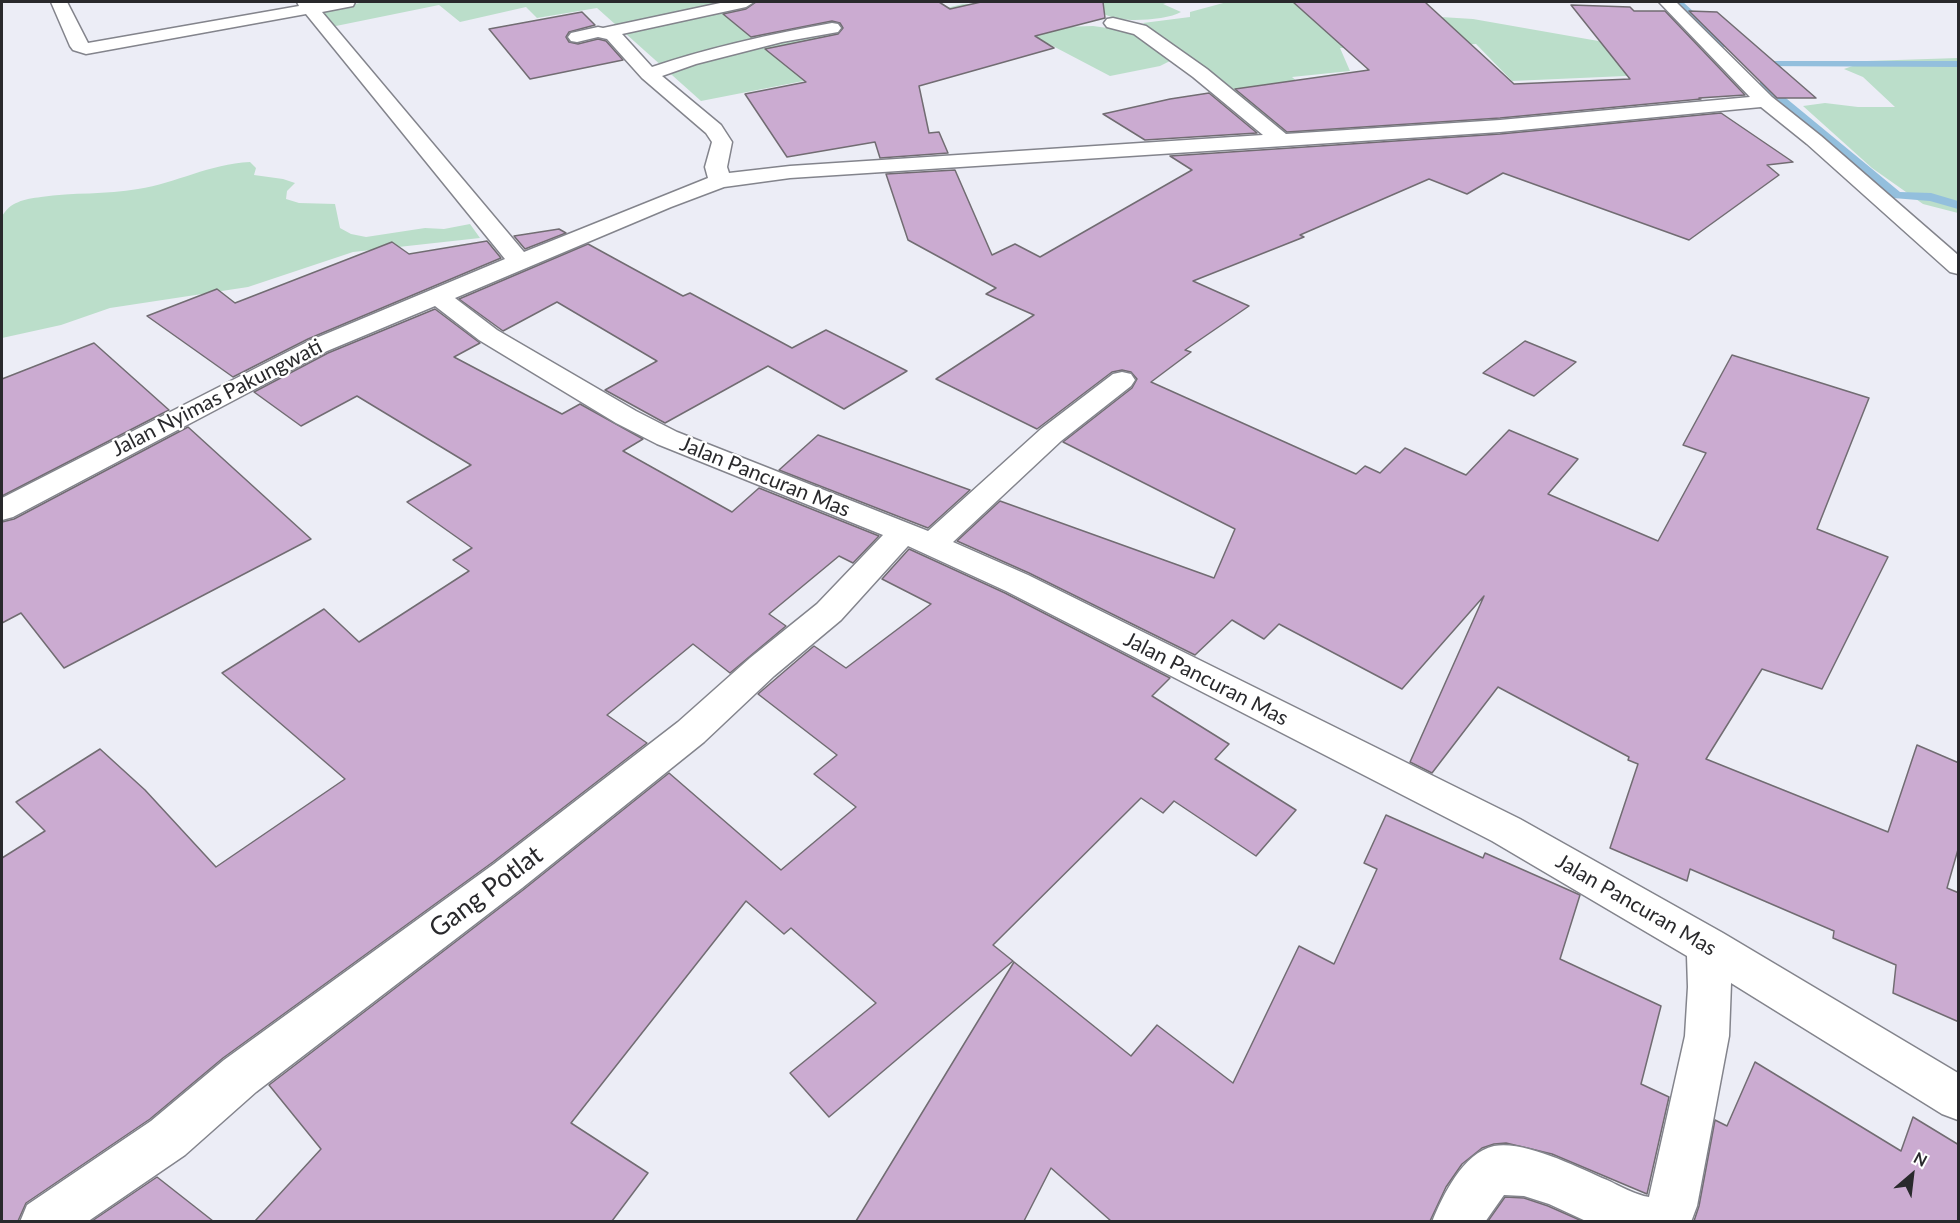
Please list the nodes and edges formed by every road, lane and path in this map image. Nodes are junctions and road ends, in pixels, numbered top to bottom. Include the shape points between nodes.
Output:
1 (59, 2) edge
2 (346, 2) edge
3 (746, 2) edge
4 (1666, 2) edge
5 (308, 5) edge
6 (1113, 23) dead end
7 (832, 28) dead end
8 (607, 32) junction
9 (577, 37) dead end
10 (649, 74) junction
11 (1765, 101) junction
12 (1282, 141) junction
13 (720, 181) junction
14 (520, 262) junction
15 (1959, 267) edge
16 (437, 296) junction
17 (1122, 380) dead end
18 (2, 510) edge
19 (917, 539) junction
20 (1708, 946) junction
21 (1959, 1098) edge
22 (44, 1221) edge
23 (1456, 1221) edge
24 (1647, 1221) edge

1 - 5 street via 79,46 86,49
2 - 5 street
3 - 8 street
4 - 11 street
5 - 14 street
6 - 12 street via 1140,30 1200,73
7 - 10 street via 690,60
8 - 9 street
8 - 10 street
10 - 13 street via 714,129 722,142 716,167
11 - 12 street, Jalan Nyimas Pakungwati via 1500,126
11 - 15 street
12 - 13 street, Jalan Nyimas Pakungwati via 790,172
13 - 14 street, Jalan Nyimas Pakungwati
14 - 16 street, Jalan Nyimas Pakungwati
16 - 18 street, Jalan Nyimas Pakungwati via 318,346
16 - 19 street, Jalan Pancuran Mas via 488,335 667,438
17 - 19 street, Gang Potlat
19 - 20 street, Jalan Pancuran Mas via 1017,583 1506,830
19 - 22 street, Gang Potlat via 762,666 691,732 508,876 240,1076 168,1138
20 - 21 street, Jalan Pancuran Mas
20 - 24 street via 1707,1036 1673,1206 1664,1218
23 - 24 street via 1495,1170 1524,1172 1552,1181

